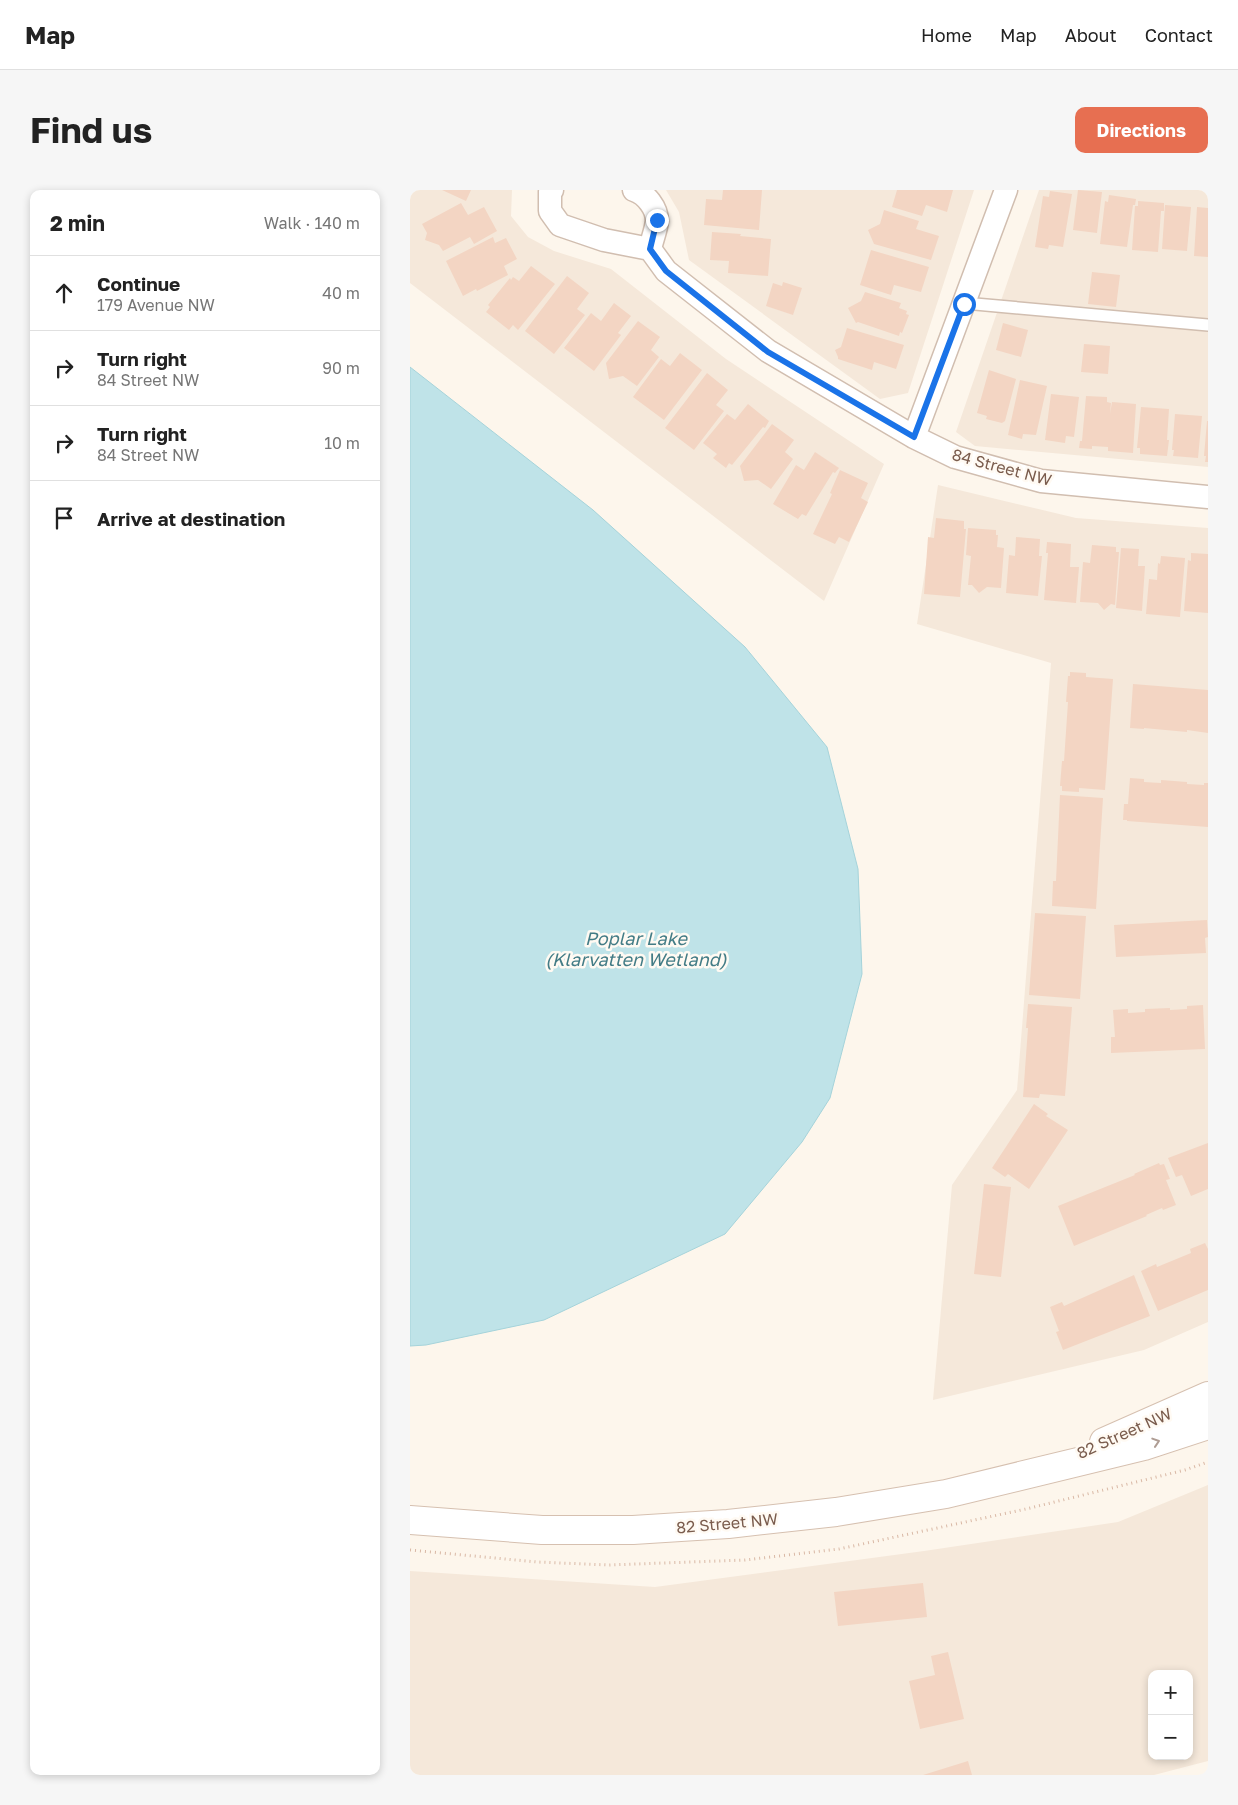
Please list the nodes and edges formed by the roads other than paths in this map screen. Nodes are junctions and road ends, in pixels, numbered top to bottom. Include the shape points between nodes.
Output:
1 (552, 190) edge
2 (634, 190) edge
3 (1006, 190) edge
4 (650, 249) junction
5 (964, 304) junction
6 (1208, 325) edge
7 (914, 437) junction
8 (1208, 497) edge
9 (1208, 1396) edge
10 (1208, 1425) edge
11 (1041, 1470) junction
12 (410, 1520) edge

1 - 4 street via 550,211 560,225 604,240
2 - 4 street via 652,204 657,220
3 - 5 street
4 - 7 street, 84 Street NW via 666,271 768,352
5 - 6 lane
5 - 7 street
7 - 8 street, 84 Street NW via 955,457 1041,481
9 - 11 main road, 82 Street NW
11 -> 10 main road, 82 Street NW via 1144,1446
11 - 12 main road, 82 Street NW via 937,1495 836,1512 728,1524 633,1530 542,1530

